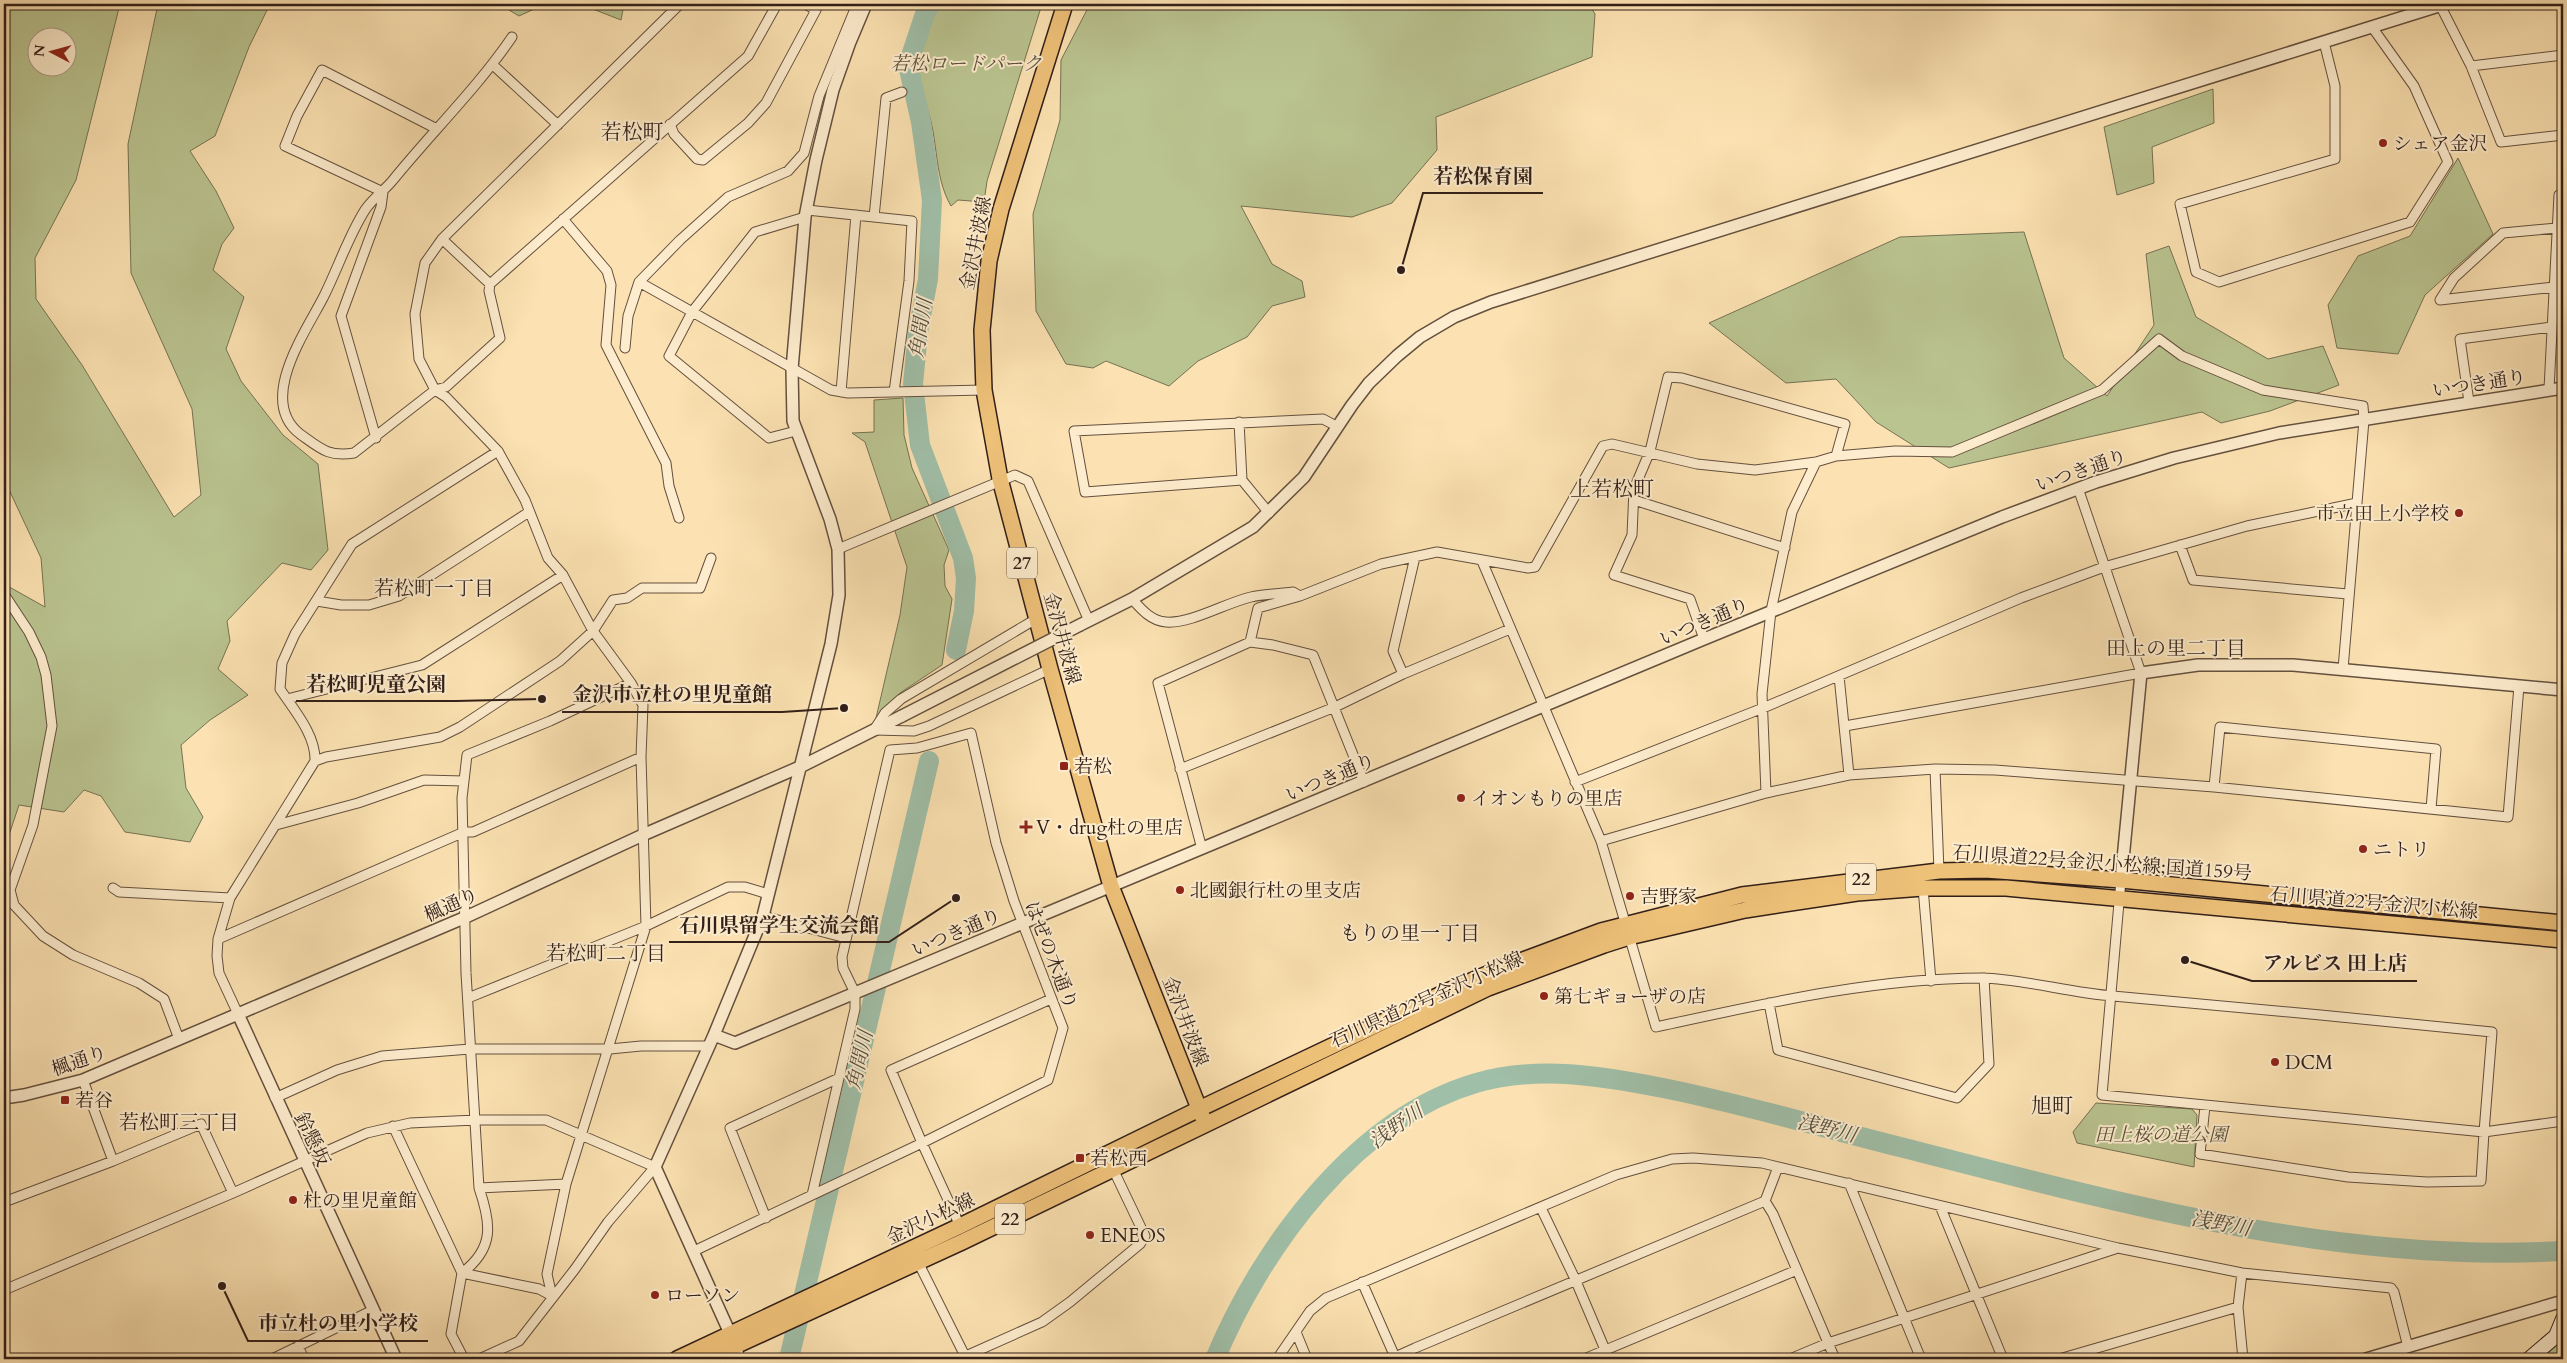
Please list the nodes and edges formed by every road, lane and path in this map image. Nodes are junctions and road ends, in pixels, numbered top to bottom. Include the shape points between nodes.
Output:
1 (680, 4) edge
2 (777, 4) edge
3 (805, 4) edge
4 (857, 4) edge
5 (866, 4) edge
6 (1065, 4) edge
7 (2443, 4) edge
8 (2372, 27) junction
9 (512, 37) dead end
10 (2324, 42) junction
11 (2563, 55) edge
12 (493, 65) junction
13 (2471, 66) junction
14 (902, 92) dead end
15 (670, 124) junction
16 (558, 125) junction
17 (435, 128) junction
18 (2563, 135) edge
19 (383, 192) junction
20 (2563, 194) edge
21 (806, 214) junction
22 (856, 215) junction
23 (874, 217) junction
24 (563, 219) junction
25 (2557, 228) junction
26 (442, 239) junction
27 (639, 282) junction
28 (490, 284) junction
29 (2554, 287) junction
30 (692, 312) junction
31 (2552, 327) junction
32 (625, 348) dead end
33 (792, 369) junction
34 (2563, 388) edge
35 (2549, 389) junction
36 (435, 390) junction
37 (984, 390) junction
38 (840, 392) junction
39 (894, 392) junction
40 (2469, 402) junction
41 (2364, 420) junction
42 (1239, 422) junction
43 (1338, 427) junction
44 (796, 430) junction
45 (376, 438) junction
46 (498, 451) junction
47 (1650, 451) junction
48 (1836, 456) junction
49 (1816, 462) junction
50 (1000, 480) junction
51 (1242, 480) junction
52 (2078, 488) junction
53 (1634, 500) junction
54 (2357, 504) junction
55 (529, 512) junction
56 (1269, 513) junction
57 (679, 518) dead end
58 (2180, 545) junction
59 (1785, 548) junction
60 (838, 549) junction
61 (1415, 556) junction
62 (711, 558) dead end
63 (1482, 561) junction
64 (2104, 567) junction
65 (563, 575) junction
66 (4, 594) edge
67 (2348, 594) junction
68 (1300, 596) junction
69 (1132, 599) junction
70 (317, 601) junction
71 (1771, 611) junction
72 (1036, 619) junction
73 (1085, 623) junction
74 (1510, 629) junction
75 (593, 631) junction
76 (1704, 639) junction
77 (1250, 642) junction
78 (2343, 669) junction
79 (1050, 670) junction
80 (2141, 673) junction
81 (1403, 674) junction
82 (1839, 676) junction
83 (631, 683) junction
84 (2518, 686) junction
85 (2563, 690) edge
86 (287, 699) junction
87 (1335, 707) junction
88 (1543, 707) junction
89 (1762, 708) junction
90 (1845, 726) junction
91 (874, 730) junction
92 (641, 757) junction
93 (315, 761) junction
94 (802, 766) junction
95 (1180, 769) junction
96 (1935, 769) junction
97 (1849, 775) junction
98 (464, 781) junction
99 (2131, 781) junction
100 (1364, 782) junction
101 (1575, 782) junction
102 (2214, 787) junction
103 (1766, 794) junction
104 (2430, 809) junction
105 (276, 825) junction
106 (464, 832) junction
107 (644, 834) junction
108 (1601, 841) junction
109 (1202, 850) junction
110 (1939, 871) junction
111 (2122, 880) junction
112 (1112, 886) junction
113 (113, 888) dead end
114 (1923, 888) junction
115 (768, 894) junction
116 (230, 898) junction
117 (2120, 898) junction
118 (763, 916) junction
119 (466, 917) junction
120 (1021, 923) junction
121 (2563, 923) edge
122 (646, 926) junction
123 (1627, 931) junction
124 (846, 938) junction
125 (218, 939) junction
126 (2563, 940) edge
127 (1984, 978) junction
128 (1930, 981) junction
129 (861, 991) junction
130 (2111, 996) junction
131 (468, 998) junction
132 (1051, 999) junction
133 (1769, 1003) junction
134 (238, 1014) junction
135 (714, 1035) junction
136 (179, 1039) junction
137 (708, 1046) junction
138 (470, 1049) junction
139 (610, 1049) junction
140 (839, 1078) junction
141 (83, 1080) junction
142 (4, 1098) edge
143 (275, 1098) junction
144 (2205, 1106) junction
145 (1200, 1109) junction
146 (476, 1120) junction
147 (2563, 1121) edge
148 (1206, 1124) junction
149 (393, 1126) junction
150 (2484, 1132) junction
151 (580, 1134) junction
152 (922, 1143) junction
153 (304, 1160) junction
154 (113, 1161) junction
155 (655, 1167) junction
156 (1778, 1167) junction
157 (1113, 1169) junction
158 (1849, 1183) junction
159 (566, 1184) junction
160 (479, 1188) junction
161 (233, 1193) junction
162 (816, 1193) junction
163 (1765, 1201) junction
164 (4, 1202) edge
165 (1940, 1206) junction
166 (1541, 1208) junction
167 (766, 1218) junction
168 (960, 1226) junction
169 (2118, 1248) junction
170 (694, 1251) junction
171 (918, 1262) junction
172 (1797, 1270) junction
173 (462, 1273) junction
174 (2242, 1273) junction
175 (1575, 1279) junction
176 (1362, 1282) junction
177 (4, 1290) edge
178 (1976, 1293) junction
179 (552, 1296) junction
180 (2563, 1301) edge
181 (814, 1302) junction
182 (2238, 1307) junction
183 (373, 1310) junction
184 (1905, 1317) junction
185 (2563, 1319) edge
186 (1296, 1332) junction
187 (1828, 1342) junction
188 (298, 1346) junction
189 (736, 1346) edge
190 (2408, 1347) junction
191 (1607, 1355) edge
192 (962, 1358) edge
193 (1395, 1358) edge
194 (272, 1359) edge
195 (304, 1359) edge
196 (396, 1359) edge
197 (464, 1359) edge
198 (479, 1359) edge
199 (676, 1359) edge
200 (707, 1359) edge
201 (1277, 1359) edge
202 (1308, 1359) edge
203 (1584, 1359) edge
204 (1790, 1359) edge
205 (1835, 1359) edge
206 (1922, 1359) edge
207 (2003, 1359) edge
208 (2059, 1359) edge
209 (2243, 1359) edge
210 (2366, 1359) edge
211 (2529, 1359) edge

1 - 16 street
2 - 15 street via 748,56
3 - 15 street via 816,10 766,103 748,123 703,160 697,159 674,134
4 - 27 street via 819,96 804,152 788,171 728,197 698,222
5 - 21 street via 833,90
6 - 37 main road, 金沢井波線 / 27 via 1001,209 989,261 982,330
7 - 8 street, 楓通り
7 - 13 street
8 - 10 street, 楓通り
8 - 10 street via 2414,86 2448,162 2410,222 2219,282 2196,272 2180,204 2335,159 2335,86
9 - 12 street
10 - 43 street, 楓通り via 1491,302 1454,317 1404,350 1370,383
11 - 13 street
12 - 16 street
12 - 17 street
13 - 18 street via 2501,142
14 - 23 street via 886,98
15 - 24 street
16 - 26 street
17 - 19 street
17 - 19 street via 322,70 285,146
19 - 45 street via 381,207 341,316
19 - 45 street via 362,215 288,364 284,388 286,414 297,431 325,452 338,456 354,453
20 - 25 street via 2559,195
21 - 22 street
21 - 30 street via 755,232
21 - 33 street
22 - 23 street
22 - 38 street
23 - 39 street via 912,221 909,281
24 - 28 street
24 - 57 street via 606,272 611,285 606,345 666,463 668,486
25 - 29 street
25 - 29 street via 2503,232 2454,278 2440,300
26 - 28 street
26 - 36 street via 425,262 415,314 420,359
27 - 30 street
27 - 32 street via 628,316
28 - 36 street via 490,300 500,338 446,387
29 - 31 street
30 - 33 street
30 - 44 street via 669,356 769,438
31 - 35 street
31 - 40 street via 2460,339
33 - 38 street
33 - 44 street via 791,397
34 - 35 street, いつき通り
35 - 40 street, いつき通り
36 - 45 street
36 - 46 street via 446,397
37 - 39 street
37 - 50 main road, 金沢井波線 / 27
38 - 39 street
40 - 41 street, いつき通り
41 - 48 street via 2363,406 2263,390 2182,356 2159,339 2102,390 1952,452 1895,451
41 - 52 street, いつき通り via 2269,435 2174,458
41 - 54 street
42 - 43 street via 1323,419
42 - 51 street
42 - 51 street via 1074,431 1085,492
43 - 56 street, 楓通り via 1304,477
44 - 60 street
46 - 55 street
46 - 70 street via 352,544
47 - 48 street via 1668,377 1682,378 1845,424
47 - 49 street via 1697,464 1755,470
47 - 53 street via 1634,489
47 - 63 street via 1612,444 1603,446 1535,567
48 - 49 street
49 - 59 street via 1792,512
50 - 60 street
50 - 72 main road, 金沢井波線 / 27
50 - 73 street via 1015,475 1028,481
51 - 56 street
52 - 64 street
52 - 71 street, いつき通り
53 - 59 street
53 - 76 street via 1632,535 1614,575 1690,599
54 - 58 street via 2247,526
54 - 67 street
55 - 65 street via 548,558
55 - 70 street via 399,596 369,605
56 - 69 street, 楓通り via 1253,527
58 - 64 street
58 - 67 street via 2193,580
59 - 71 street
60 - 94 street via 839,595 831,644
61 - 63 street via 1437,552
61 - 68 street via 1381,564
61 - 81 street via 1393,651
62 - 75 street via 700,588 642,588 627,598 614,600
63 - 74 street
64 - 80 street
64 - 82 street via 2021,598
65 - 75 street
65 - 86 street via 422,665
66 - 136 street via 41,657 52,726 32,824 10,890 14,905 43,936 73,955 139,983 164,999
67 - 78 street
68 - 69 street via 1293,592 1250,598 1180,621 1165,622 1147,615
68 - 77 street via 1258,608
69 - 73 street, 楓通り
70 - 86 street via 295,634 282,663 280,689
71 - 76 street, いつき通り
71 - 89 street
72 - 79 main road, 金沢井波線 / 27
72 - 91 street via 901,699 885,713
73 - 91 street, 楓通り, bridge
74 - 81 street
74 - 88 street
75 - 83 street
75 - 93 street via 560,661 440,737
76 - 88 street, いつき通り
77 - 87 street via 1273,644 1313,655
77 - 95 street via 1158,683
78 - 80 street via 2293,665 2198,665
78 - 84 street
79 - 91 street via 929,726 914,731
79 - 112 main road, 金沢井波線 / 27
80 - 90 street
80 - 99 street
81 - 87 street
82 - 89 street
82 - 90 street
83 - 92 street via 643,705
83 - 98 street via 467,755
84 - 85 street
84 - 104 street via 2508,817
86 - 93 street via 302,719 316,752
87 - 95 street
87 - 100 street
88 - 100 street, いつき通り
88 - 101 street
89 - 101 street
89 - 103 street
90 - 97 street
91 - 94 street, 楓通り
92 - 106 street via 473,832
92 - 107 street
93 - 105 street
94 - 107 street, 楓通り
94 - 115 street
95 - 109 street
96 - 97 street
96 - 99 street via 1995,770
96 - 110 street
97 - 103 street
98 - 105 street via 424,780 358,803
98 - 106 street
99 - 102 street
99 - 111 street
100 - 109 street, いつき通り
101 - 108 street
102 - 104 street
102 - 104 street via 2220,727 2436,749
103 - 108 street
105 - 116 street
106 - 119 street
106 - 125 street
107 - 119 street, 楓通り
107 - 122 street
108 - 123 street
109 - 112 street, いつき通り
110 - 111 main road, 石川県道22号金沢小松線;国道159号 / 22 via 1985,870
110 - 123 main road, 石川県道22号金沢小松線;国道159号 / 22 via 1742,895
111 - 117 street
111 - 121 main road, 石川県道22号金沢小松線;国道159号 / 22
112 - 120 street, いつき通り
112 - 145 main road, 金沢井波線 / 27
113 - 116 street via 119,892
114 - 117 main road, 石川県道22号金沢小松線 / 22 via 2006,888
114 - 123 main road, 石川県道22号金沢小松線 / 22 via 1857,892
114 - 128 street
115 - 118 street
115 - 122 street via 745,887 728,887
116 - 125 street
117 - 126 main road, 石川県道22号金沢小松線 / 22
117 - 130 street
118 - 124 street
118 - 135 street
119 - 131 street
119 - 134 street, 楓通り
120 - 124 street, はぜの木通り via 996,843 971,733 917,748 890,750
120 - 129 street, いつき通り
120 - 132 street, はぜの木通り
122 - 131 street
122 - 139 street
123 - 133 street via 1656,1026
123 - 145 main road, 石川県道22号金沢小松線;国道159号 / 22 via 1564,945 1466,983
123 - 148 main road, 石川県道22号金沢小松線 / 22 via 1488,988
124 - 129 street via 843,968
125 - 134 street via 219,973
127 - 128 street
127 - 130 street
127 - 133 street via 1989,1064 1957,1098 1778,1050
128 - 133 street
129 - 135 street via 735,1043
129 - 140 street
130 - 144 street via 2102,1095
130 - 150 street via 2492,1032
131 - 138 street
132 - 152 street, はぜの木通り via 1063,1028 1048,1080
132 - 152 street via 891,1070
134 - 136 street, 楓通り
134 - 143 street, 鈴懸坂
135 - 137 street
136 - 141 street, 楓通り
137 - 139 street
137 - 155 street
138 - 139 street
138 - 143 street via 368,1059
138 - 146 street
139 - 151 street
140 - 162 street
140 - 167 street via 730,1128
141 - 142 street, 楓通り
141 - 154 street
143 - 153 street, 鈴懸坂
144 - 150 street
144 - 150 street via 2200,1154 2348,1177 2427,1182 2481,1181
145 - 148 main road, 金沢井波線 / 27
145 - 168 main road, 金沢小松線 / 22
146 - 149 street
146 - 151 street via 546,1120
146 - 160 street
147 - 150 street
148 - 157 main road, 金沢小松線 / 22
149 - 153 street via 367,1133
149 - 173 street
151 - 155 street
151 - 159 street
152 - 162 street, はぜの木通り
152 - 168 street
153 - 161 street
153 - 183 street, 鈴懸坂
154 - 161 street via 201,1124
154 - 164 street
155 - 170 street
155 - 179 street
156 - 158 street
156 - 163 street
156 - 166 street via 1718,1159 1672,1159 1616,1175
157 - 171 main road, 金沢小松線 / 22
157 - 192 street via 1145,1236 1140,1244 1042,1322
158 - 165 street
158 - 184 street
159 - 160 street
159 - 179 street via 547,1274
160 - 173 street via 487,1210 489,1235 474,1263
161 - 177 street
162 - 167 street, はぜの木通り
163 - 172 street
163 - 175 street
165 - 169 street
165 - 178 street
166 - 175 street
166 - 176 street
167 - 170 street, はぜの木通り
168 - 181 main road, 金沢小松線 / 22
169 - 174 street
169 - 178 street
170 - 189 street
171 - 181 main road, 金沢小松線 / 22
171 - 192 street
172 - 187 street
172 - 191 street
173 - 179 street via 539,1288
173 - 197 street via 450,1334
174 - 182 street
174 - 190 street via 2391,1288
175 - 191 street
175 - 193 street
176 - 186 street via 1316,1304
176 - 193 street
178 - 184 street
178 - 207 street
179 - 198 street via 519,1341
180 - 190 street
181 - 189 main road, 金沢小松線 / 22
182 - 208 street
182 - 209 street
183 - 188 street
183 - 196 street, 鈴懸坂
184 - 187 street
184 - 206 street
185 - 211 main road via 2556,1336
186 - 201 street
186 - 202 street
187 - 204 street
187 - 205 street
188 - 194 street
188 - 195 street
189 - 199 main road, 金沢小松線 / 22
189 - 200 main road, 金沢小松線 / 22
190 - 210 street
191 - 203 street

